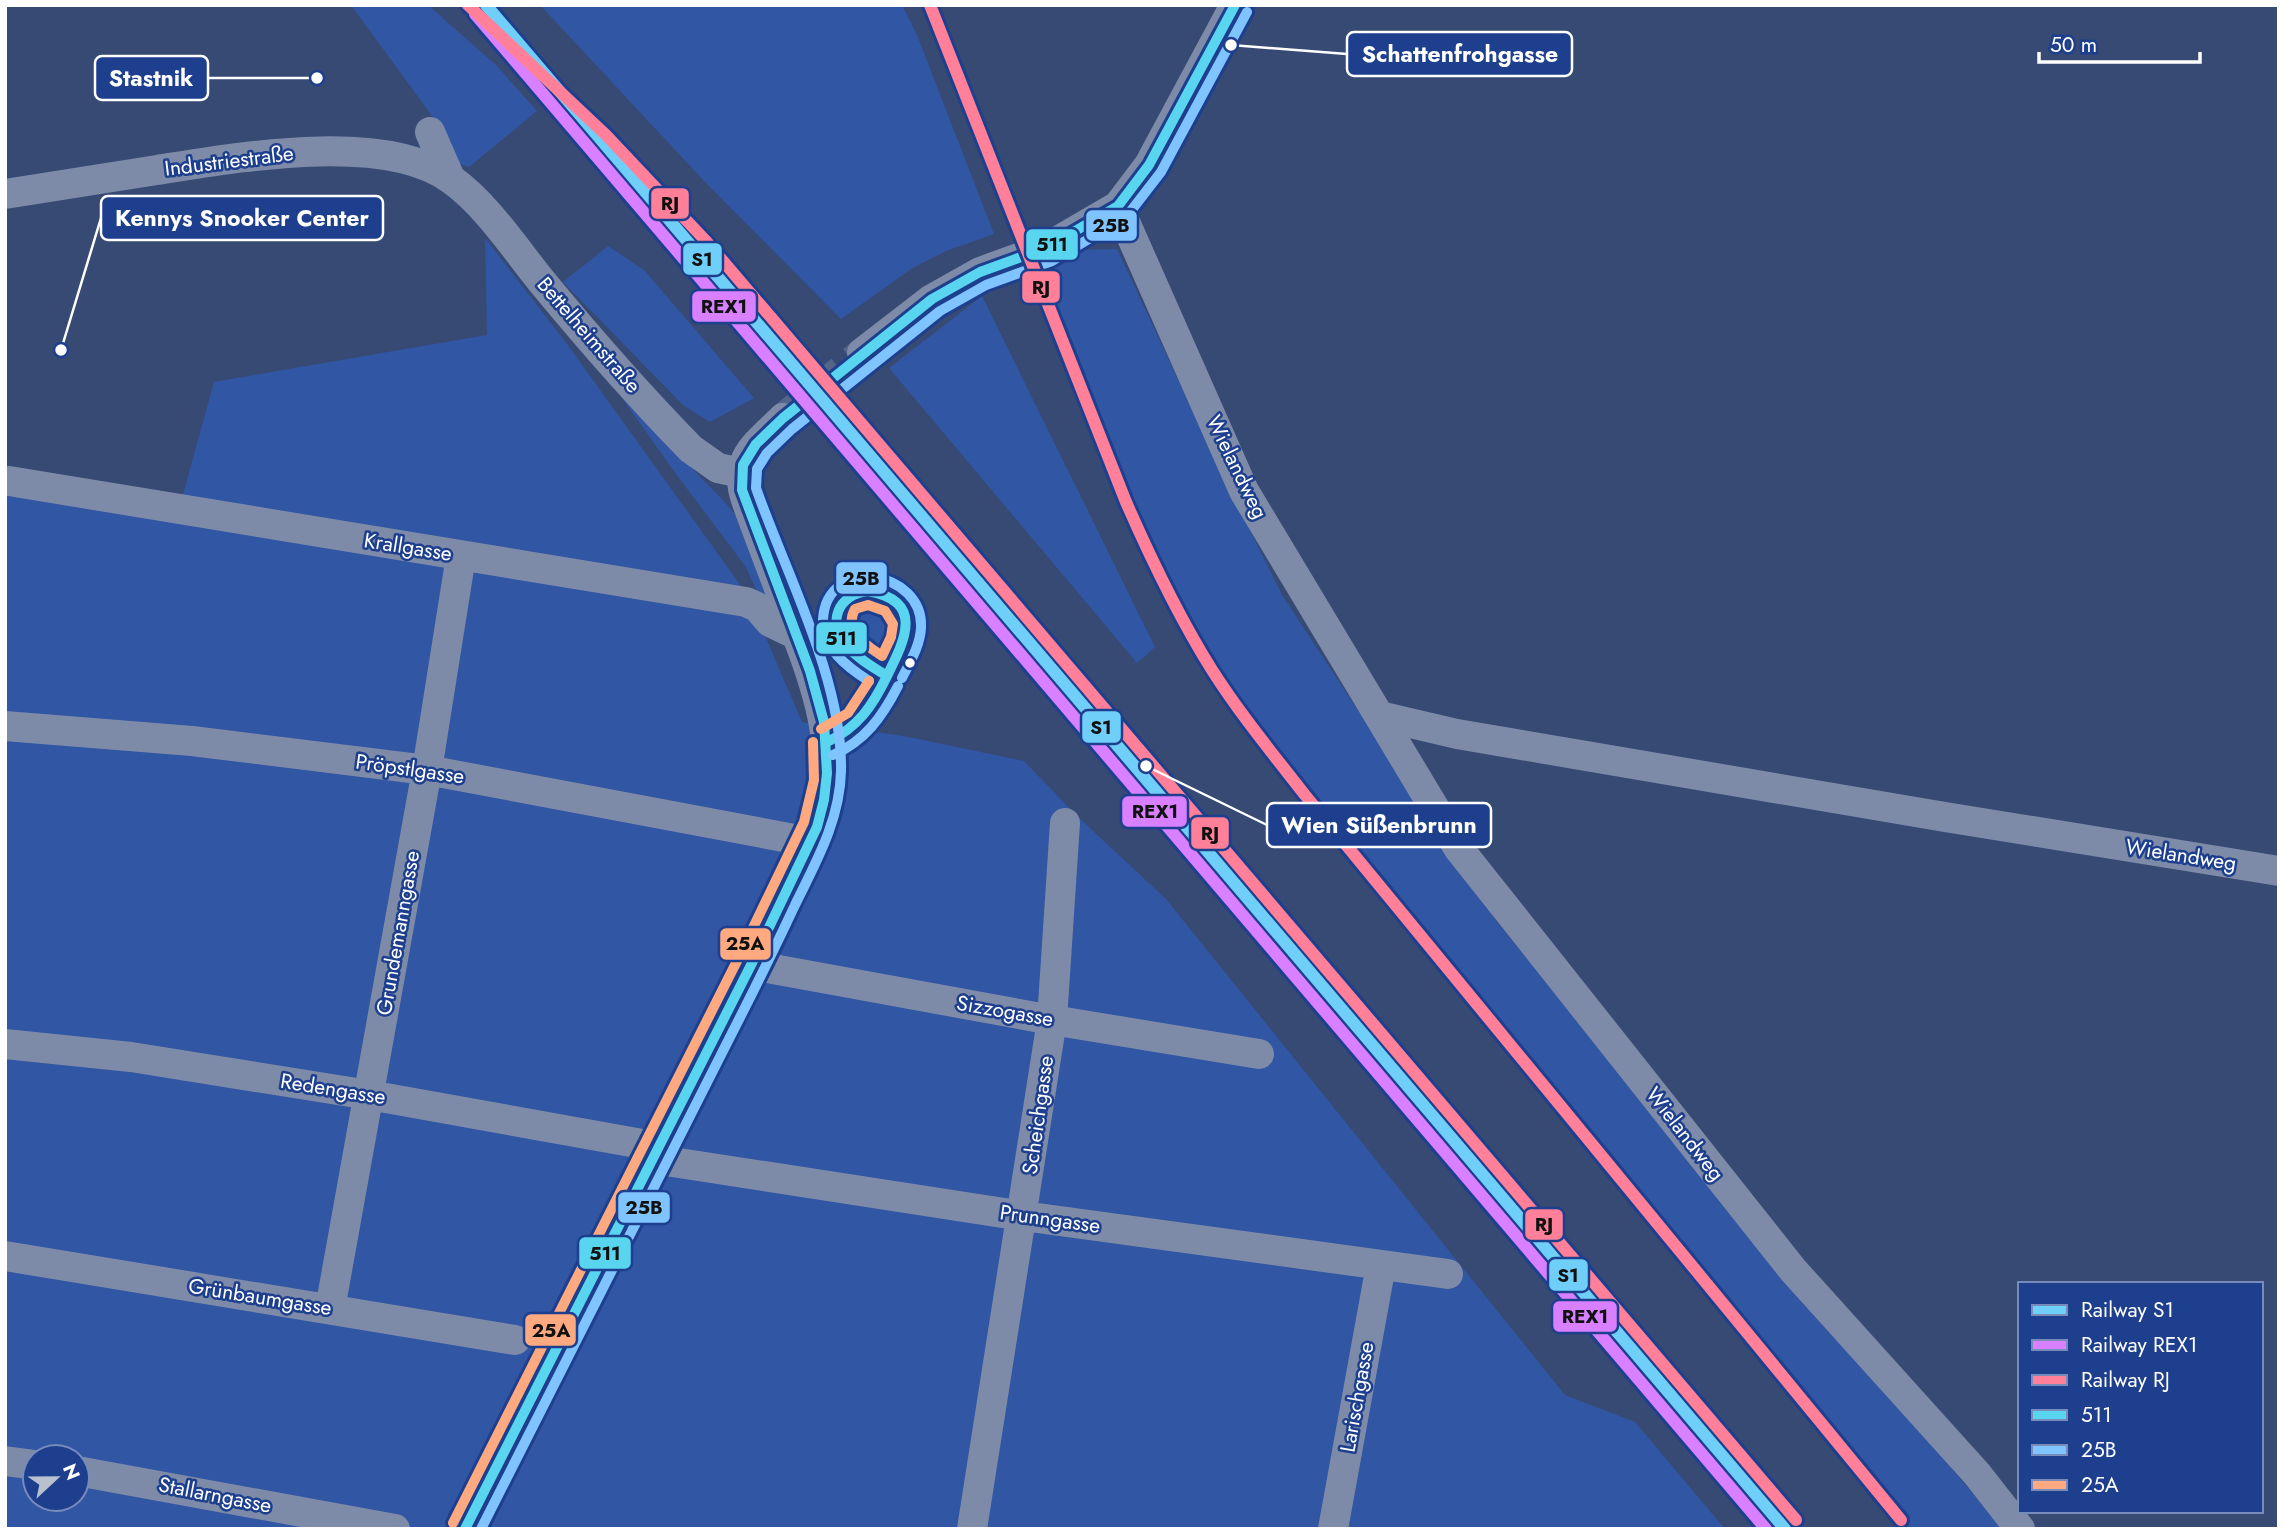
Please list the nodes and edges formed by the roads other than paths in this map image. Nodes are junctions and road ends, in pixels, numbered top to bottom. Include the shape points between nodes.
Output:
1 (1235, 5) edge
2 (430, 132) dead end
3 (450, 178) junction
4 (5, 194) edge
5 (1118, 206) junction
6 (862, 353) tunnel mouth
7 (783, 418) tunnel mouth
8 (741, 473) junction
9 (9, 481) dead end
10 (461, 556) junction
11 (797, 635) junction
12 (1380, 716) junction
13 (5, 726) edge
14 (427, 770) junction
15 (1065, 823) dead end
16 (810, 842) junction
17 (2279, 871) edge
18 (751, 965) junction
19 (1052, 1020) junction
20 (5, 1044) edge
21 (1259, 1054) dead end
22 (369, 1095) junction
23 (656, 1153) junction
24 (1023, 1216) junction
25 (5, 1256) edge
26 (1381, 1265) junction
27 (1448, 1274) dead end
28 (330, 1309) junction
29 (515, 1340) dead end
30 (91, 1474) edge
31 (395, 1529) edge
32 (465, 1529) edge
33 (972, 1529) edge
34 (1333, 1529) edge
35 (2020, 1529) edge

1 - 5 street via 1149,166
2 - 3 street
3 - 4 street, Industriestraße via 381,155 300,152
3 - 8 street, Bettelheimstraße via 478,203 691,449 718,468
5 - 6 street via 1046,248 980,272 932,299
5 - 12 street, Wielandweg via 1244,491
7 - 8 street via 749,452
8 - 11 street via 746,500
9 - 10 street, Krallgasse
10 - 11 street, Krallgasse via 746,602 770,622
10 - 14 street, Grundemanngasse
11 - 16 street via 822,712 828,753 826,798
12 - 17 street, Wielandweg via 1457,734
12 - 35 street, Wielandweg via 1459,849 1793,1270 1977,1474
13 - 14 street, Pröpstlgasse via 192,741
14 - 16 street, Pröpstlgasse
14 - 22 street, Grundemanngasse
15 - 19 street, Scheichgasse
16 - 18 street
18 - 19 street, Sizzogasse
18 - 23 street
19 - 21 street, Sizzogasse
19 - 24 street, Scheichgasse
20 - 22 street, Redengasse via 131,1057
22 - 23 street, Redengasse
22 - 28 street, Grundemanngasse
23 - 24 street, Prunngasse
23 - 32 street
24 - 26 street, Prunngasse
24 - 33 street, Scheichgasse
25 - 28 street, Grünbaumgasse
26 - 27 street, Prunngasse
26 - 34 street, Larischgasse
28 - 29 street, Grünbaumgasse
30 - 31 street, Stallarngasse

